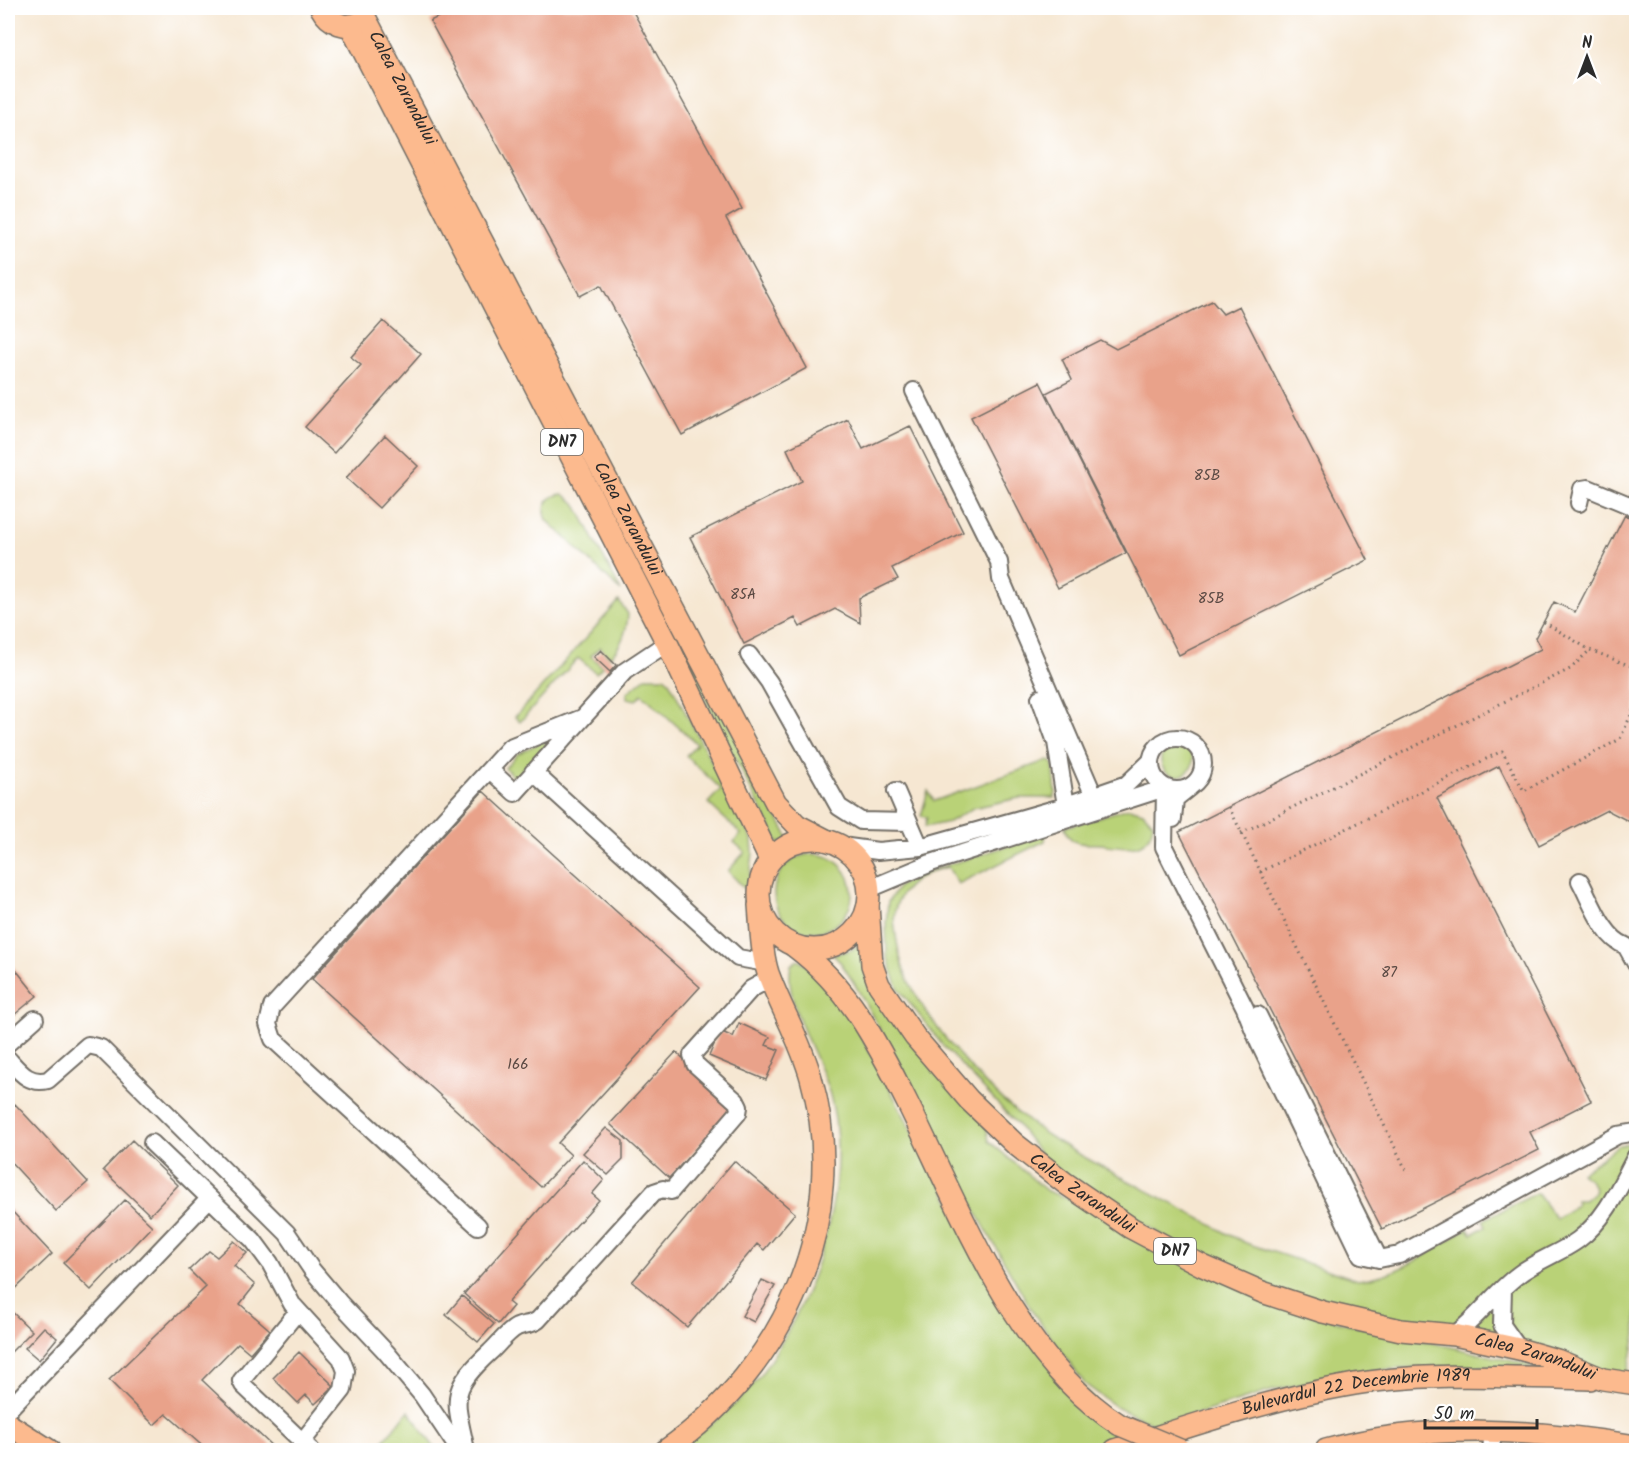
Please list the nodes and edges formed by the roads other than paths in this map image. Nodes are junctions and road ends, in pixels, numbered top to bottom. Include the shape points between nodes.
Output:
1 (321, 8) edge
2 (364, 17) edge
3 (914, 391) dead end
4 (1579, 503) dead end
5 (1636, 508) edge
6 (996, 582) junction
7 (667, 643) junction
8 (749, 656) dead end
9 (582, 718) junction
10 (1151, 761) junction
11 (490, 770) junction
12 (533, 772) junction
13 (1190, 787) junction
14 (1165, 788) junction
15 (896, 791) dead end
16 (1094, 796) junction
17 (1066, 806) junction
18 (909, 822) junction
19 (833, 843) junction
20 (920, 847) junction
21 (770, 860) junction
22 (1580, 880) dead end
23 (868, 897) junction
24 (759, 905) junction
25 (1631, 943) edge
26 (789, 944) junction
27 (1636, 964) edge
28 (768, 971) junction
29 (789, 1018) junction
30 (35, 1019) dead end
31 (8, 1043) edge
32 (8, 1059) edge
33 (1636, 1132) edge
34 (152, 1143) dead end
35 (1636, 1156) edge
36 (209, 1199) junction
37 (478, 1226) dead end
38 (1379, 1259) junction
39 (1503, 1288) junction
40 (298, 1311) junction
41 (1454, 1335) junction
42 (1519, 1349) junction
43 (1603, 1379) junction
44 (1636, 1384) edge
45 (8, 1410) edge
46 (8, 1424) edge
47 (1492, 1440) edge
48 (306, 1446) edge
49 (1636, 1446) edge
50 (49, 1450) edge
51 (459, 1450) edge
52 (466, 1450) edge
53 (666, 1450) edge
54 (1116, 1450) edge
55 (1180, 1450) edge
56 (1326, 1450) edge

1 - 2 main road, Calea Zarandului via 332,21
2 - 7 main road, Calea Zarandului / DN7
2 - 19 main road, Calea Zarandului / DN7 via 776,802 797,825
3 - 6 lane via 999,562
4 - 5 lane via 1582,489 1588,488
6 - 16 lane
6 - 17 lane via 1056,742
7 - 9 lane via 625,671
7 - 21 main road, Calea Zarandului / DN7
8 - 18 lane via 769,682 839,807 861,821
9 - 11 lane via 510,747
9 - 12 lane
10 - 13 lane via 1165,740 1180,738 1194,743 1204,762 1200,777
10 - 14 lane via 1155,779
10 - 16 lane via 1127,784
11 - 12 lane via 515,793
11 - 37 lane via 272,1007 268,1024 273,1039
12 - 28 lane via 738,958
13 - 14 lane
13 - 38 lane via 1175,799 1170,843
14 - 23 lane via 957,855
14 - 38 lane via 1164,847 1361,1255
15 - 18 lane
16 - 17 lane
17 - 20 lane
18 - 20 lane
19 - 20 lane via 878,851
19 - 21 main road via 809,839 793,843
19 - 23 main road, Calea Zarandului / DN7 via 855,857 865,872
21 - 24 main road via 758,890
22 - 25 lane via 1616,942
23 - 26 main road via 858,927 840,943 809,949
23 - 41 main road, Calea Zarandului / DN7 via 872,965 889,1001 969,1100 1015,1144 1065,1183 1131,1228 1262,1292 1323,1312 1401,1330
24 - 26 main road via 766,922
24 - 28 main road
25 - 27 lane
26 - 29 main road via 778,970
26 - 55 main road, bridge via 831,977 869,1029 982,1254 1012,1307 1064,1377 1120,1425
28 - 29 main road
28 - 52 lane via 692,1055 695,1064 736,1101 738,1113 671,1191 654,1192 538,1320 528,1327 517,1327 467,1374 458,1388 457,1406
29 - 53 main road via 811,1077 824,1145 821,1207 808,1263 786,1316 751,1372 710,1417
30 - 31 lane
32 - 51 lane via 26,1078 42,1082 88,1045 101,1048 287,1233 339,1302 422,1395
33 - 38 lane via 1618,1135 1399,1255
34 - 36 lane
35 - 39 lane via 1607,1210 1591,1228
36 - 40 lane via 253,1240
36 - 45 lane
39 - 41 lane via 1470,1324
39 - 42 lane via 1502,1325
40 - 48 lane via 341,1358 346,1371 343,1390
40 - 48 lane via 241,1381
41 - 42 main road, Calea Zarandului / DN7
42 - 43 main road, Calea Zarandului / DN7
43 - 44 main road, Calea Zarandului / DN7
43 - 54 main road, Bulevardul 22 Decembrie 1989 via 1433,1378 1345,1385 1170,1431
46 - 50 main road
47 - 49 main road via 1576,1436
47 - 56 main road via 1410,1434

